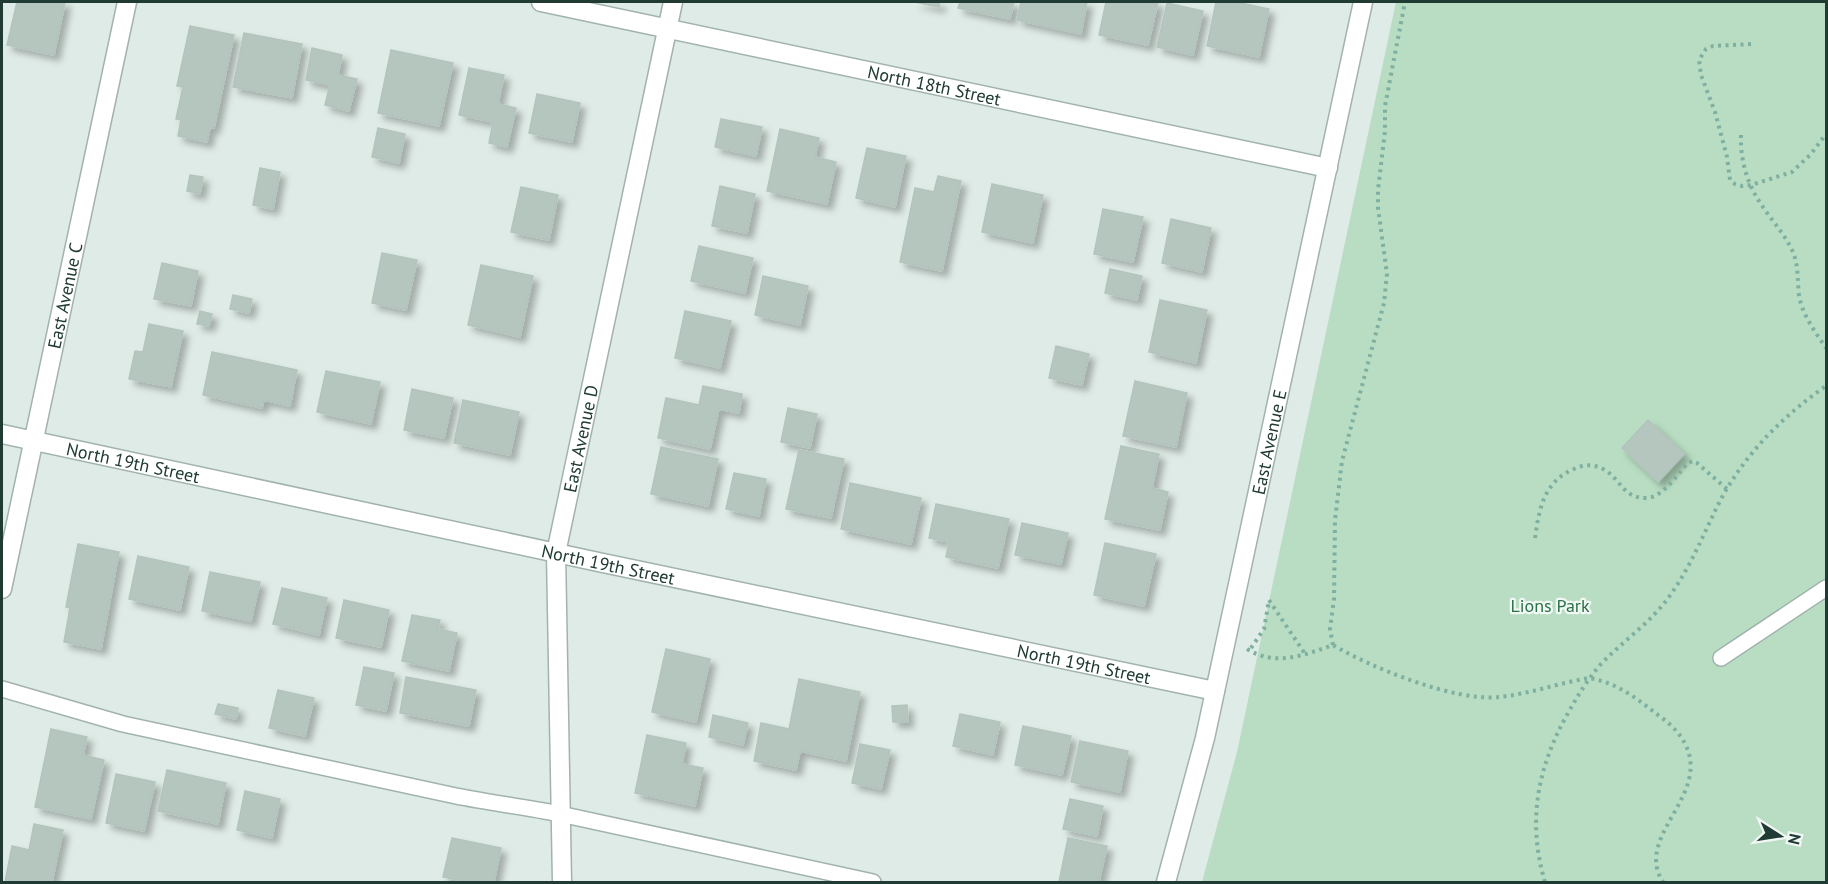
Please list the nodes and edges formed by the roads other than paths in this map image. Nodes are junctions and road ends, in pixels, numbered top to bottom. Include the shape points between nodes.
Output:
1 (127, 2) edge
2 (541, 2) edge
3 (673, 2) edge
4 (1363, 2) edge
5 (667, 28) junction
6 (1328, 168) junction
7 (2, 434) edge
8 (34, 440) junction
9 (556, 553) junction
10 (1827, 588) edge
11 (2, 589) edge
12 (1721, 658) dead end
13 (2, 689) edge
14 (1215, 691) junction
15 (561, 814) junction
16 (562, 882) edge
17 (873, 882) edge
18 (1166, 882) edge

1 - 8 street, East Avenue C
2 - 5 street, North 18th Street
3 - 5 street, East Avenue D
4 - 6 street, East Avenue E
5 - 6 street, North 18th Street
5 - 9 street, East Avenue D
6 - 14 street, East Avenue E
7 - 8 street, North 19th Street
8 - 9 street, North 19th Street
8 - 11 street, East Avenue C
9 - 14 street, North 19th Street
9 - 15 street, East Avenue D
10 - 12 lane
13 - 15 lane via 123,724 464,798
14 - 18 street, East Avenue E
15 - 16 street, East Avenue D
15 - 17 lane

